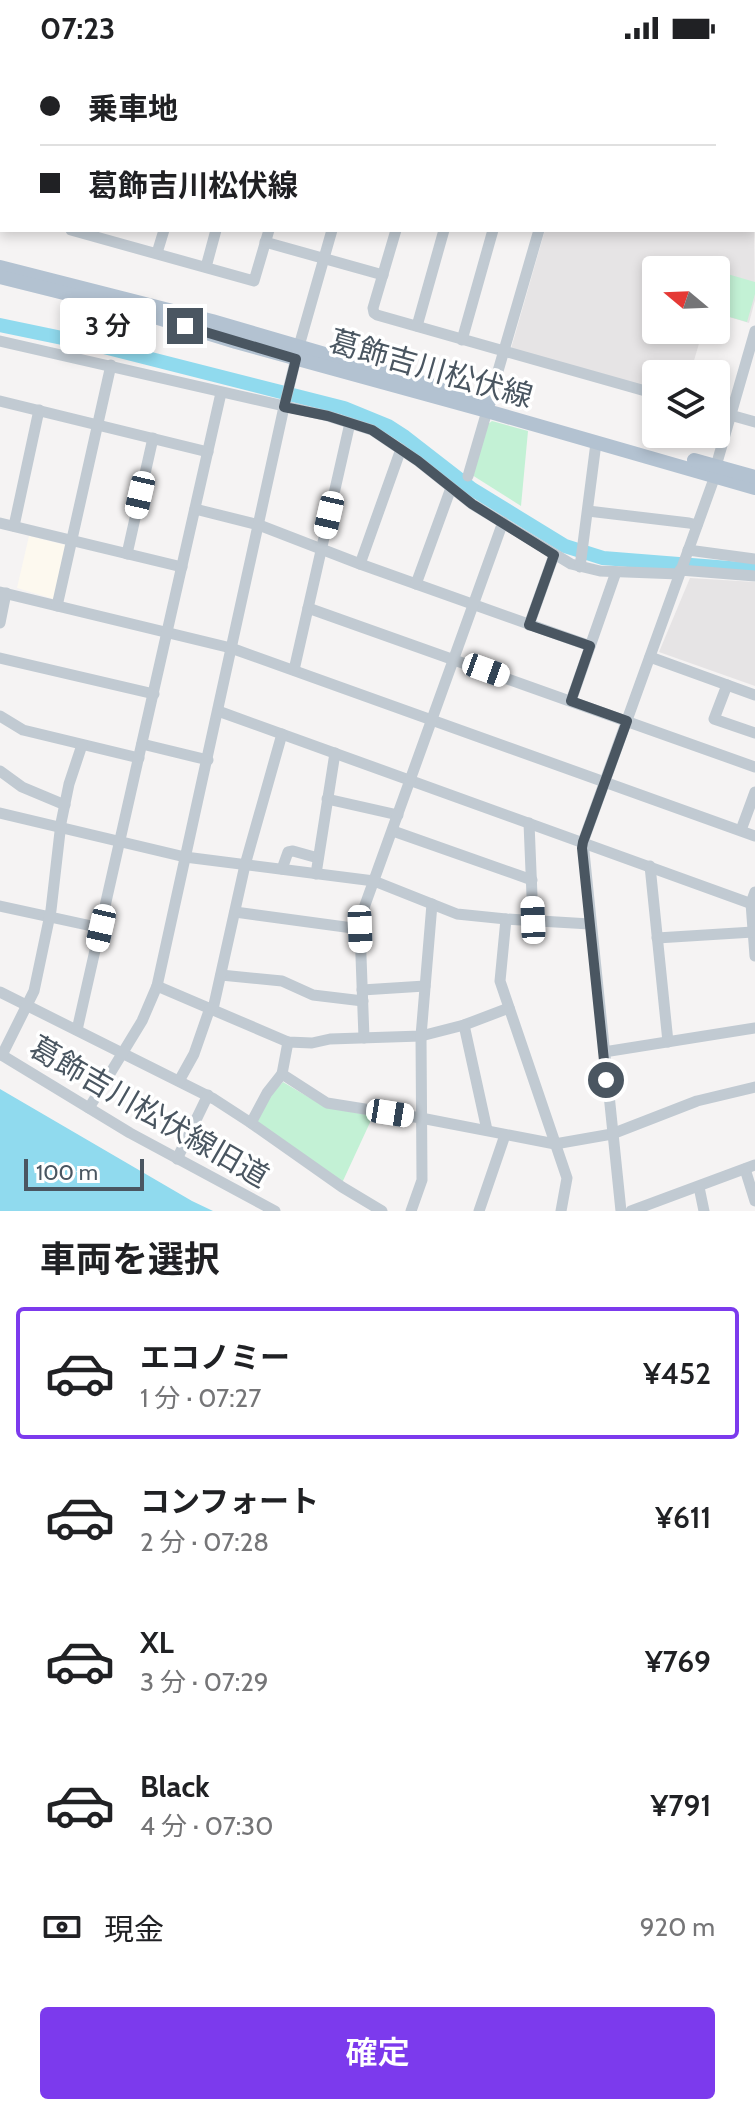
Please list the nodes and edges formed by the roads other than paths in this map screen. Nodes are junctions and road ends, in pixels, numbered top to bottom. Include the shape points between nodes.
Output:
1 (86, 232) edge
2 (163, 232) edge
3 (215, 232) edge
4 (331, 232) edge
5 (395, 232) edge
6 (443, 232) edge
7 (492, 232) edge
8 (538, 232) edge
9 (109, 235) edge
10 (267, 236) edge
11 (157, 253) junction
12 (323, 258) junction
13 (0, 267) edge
14 (206, 267) junction
15 (383, 275) junction
16 (0, 277) edge
17 (417, 326) junction
18 (755, 331) edge
19 (462, 340) junction
20 (0, 341) edge
21 (505, 351) junction
22 (297, 352) junction
23 (111, 365) junction
24 (642, 390) edge
25 (221, 393) junction
26 (286, 399) junction
27 (0, 401) edge
28 (488, 406) junction
29 (39, 410) junction
30 (731, 415) junction
31 (755, 422) edge
32 (350, 423) junction
33 (97, 424) junction
34 (153, 438) junction
35 (596, 443) junction
36 (401, 449) junction
37 (208, 452) junction
38 (716, 471) junction
39 (468, 476) dead end
40 (755, 477) edge
41 (451, 488) junction
42 (755, 488) edge
43 (195, 509) junction
44 (588, 511) junction
45 (503, 522) junction
46 (0, 523) edge
47 (259, 525) junction
48 (697, 525) junction
49 (14, 526) junction
50 (72, 540) junction
51 (321, 549) junction
52 (687, 553) junction
53 (127, 554) junction
54 (554, 555) junction
55 (755, 559) edge
56 (360, 564) junction
57 (182, 567) junction
58 (580, 567) junction
59 (616, 572) junction
60 (680, 572) junction
61 (755, 576) edge
62 (416, 584) junction
63 (3, 593) edge
64 (473, 605) junction
65 (57, 606) junction
66 (308, 608) junction
67 (0, 623) edge
68 (529, 625) junction
69 (167, 632) junction
70 (590, 646) junction
71 (231, 648) junction
72 (650, 657) junction
73 (0, 658) edge
74 (454, 659) junction
75 (294, 670) junction
76 (727, 685) junction
77 (154, 694) junction
78 (755, 695) edge
79 (571, 701) junction
80 (218, 711) junction
81 (0, 716) edge
82 (432, 719) junction
83 (627, 721) junction
84 (755, 733) edge
85 (282, 734) junction
86 (142, 744) junction
87 (82, 745) junction
88 (335, 753) junction
89 (139, 758) junction
90 (208, 760) junction
91 (755, 767) edge
92 (0, 771) edge
93 (410, 780) junction
94 (604, 781) junction
95 (755, 792) edge
96 (327, 799) junction
97 (65, 805) junction
98 (0, 813) edge
99 (398, 815) junction
100 (529, 823) junction
101 (60, 828) junction
102 (741, 830) junction
103 (393, 831) junction
104 (755, 836) edge
105 (583, 842) junction
106 (120, 843) junction
107 (185, 857) junction
108 (318, 858) junction
109 (245, 865) junction
110 (650, 866) junction
111 (282, 869) junction
112 (316, 874) junction
113 (532, 880) junction
114 (374, 881) junction
115 (754, 900) edge
116 (432, 904) junction
117 (0, 906) edge
118 (235, 912) junction
119 (50, 917) junction
120 (506, 919) junction
121 (533, 920) junction
122 (590, 924) junction
123 (101, 928) junction
124 (360, 929) junction
125 (753, 932) edge
126 (657, 938) junction
127 (755, 956) edge
128 (221, 975) junction
129 (157, 986) junction
130 (425, 986) junction
131 (0, 992) edge
132 (363, 995) junction
133 (27, 1006) junction
134 (212, 1008) junction
135 (509, 1008) junction
136 (464, 1025) junction
137 (755, 1028) edge
138 (77, 1030) junction
139 (421, 1036) junction
140 (364, 1038) junction
141 (288, 1042) junction
142 (668, 1042) junction
143 (604, 1052) junction
144 (123, 1053) junction
145 (1, 1054) edge
146 (282, 1074) junction
147 (179, 1081) junction
148 (755, 1087) edge
149 (208, 1095) junction
150 (89, 1108) junction
151 (421, 1118) junction
152 (251, 1123) junction
153 (487, 1130) junction
154 (612, 1134) junction
155 (505, 1135) junction
156 (555, 1144) junction
157 (177, 1159) junction
158 (750, 1167) edge
159 (699, 1187) junction
160 (755, 1201) edge
161 (275, 1211) edge
162 (382, 1211) edge
163 (411, 1211) edge
164 (479, 1211) edge
165 (561, 1211) edge
166 (621, 1211) edge
167 (631, 1211) edge
168 (704, 1211) edge

1 - 9 street
2 - 11 street
3 - 14 street
4 - 12 street
5 - 15 street
6 - 17 street
7 - 19 street
8 - 21 street
9 - 11 street
10 - 12 street
10 - 14 street via 254,281
11 - 14 street
12 - 15 street
12 - 22 street
13 - 22 main road, 葛飾吉川松伏線 via 132,300
15 - 17 street via 374,313
16 - 22 main road, 葛飾吉川松伏線
17 - 19 street
18 - 30 street
19 - 21 street
20 - 23 street
21 - 24 street
21 - 28 street
22 - 26 street
22 - 28 main road, 葛飾吉川松伏線
23 - 25 street
23 - 33 street
25 - 26 street
25 - 37 street
26 - 32 street
26 - 47 street
27 - 29 street
28 - 35 main road, 葛飾吉川松伏線
28 - 38 main road, 葛飾吉川松伏線
28 - 39 street
29 - 33 street
29 - 49 street
30 - 31 street
30 - 38 street
32 - 36 street
32 - 51 street
33 - 34 street
33 - 50 street
34 - 37 street
34 - 53 street
35 - 38 main road, 葛飾吉川松伏線
35 - 44 street
36 - 41 street
36 - 56 street
37 - 43 street
38 - 40 main road, 葛飾吉川松伏線
38 - 42 main road, 葛飾吉川松伏線
38 - 48 street
41 - 45 street
41 - 62 street
43 - 47 street
43 - 57 street
44 - 48 street
44 - 58 street
45 - 54 street
45 - 64 street
46 - 49 street
47 - 51 street
47 - 71 street
48 - 52 street
49 - 50 street
50 - 53 street
50 - 65 street
51 - 56 street
51 - 66 street
52 - 55 street
52 - 60 street
53 - 57 street
54 - 58 street
54 - 68 street
56 - 62 street
57 - 69 street
58 - 59 street
59 - 60 street
59 - 70 street
60 - 61 street
60 - 72 street
62 - 64 street
63 - 65 street
63 - 67 street
64 - 68 street
64 - 74 street
65 - 69 street
66 - 74 street
66 - 75 street
68 - 70 street
69 - 71 street
69 - 77 street
70 - 79 street
71 - 75 street
71 - 80 street
72 - 76 street
72 - 83 street
73 - 77 street
74 - 79 street
74 - 82 street
75 - 82 street
76 - 78 street
76 - 84 street via 714,719
77 - 86 street
79 - 83 street
80 - 85 street
80 - 90 street
81 - 87 street via 23,730
82 - 93 street
82 - 94 street
83 - 91 street
83 - 94 street
85 - 88 street
85 - 109 street
86 - 89 street
86 - 90 street
87 - 89 street
87 - 97 street
88 - 93 street
88 - 96 street
89 - 106 street
90 - 107 street
92 - 97 street
93 - 99 street
93 - 100 street
94 - 102 street
94 - 105 street
95 - 102 street
96 - 99 street
96 - 108 street
97 - 101 street
98 - 101 street
99 - 103 street
100 - 105 street
100 - 113 street
101 - 106 street
101 - 119 street
102 - 104 street
103 - 113 street
103 - 114 street
105 - 110 street
105 - 122 street
106 - 107 street
106 - 123 street
107 - 109 street
107 - 129 street
108 - 111 street via 288,852
108 - 112 street
109 - 111 street
109 - 118 street
110 - 115 street
110 - 126 street
111 - 112 street
112 - 114 street
113 - 121 street
114 - 116 street
114 - 124 street
115 - 125 street
116 - 120 street via 457,914
116 - 130 street
117 - 119 street
118 - 124 street
118 - 128 street
119 - 123 street
119 - 133 street
120 - 121 street
120 - 135 street via 500,981
121 - 122 street
122 - 143 street
123 - 138 street
124 - 132 street
125 - 126 street
125 - 127 street
126 - 142 street
128 - 132 street via 282,981 313,995
128 - 134 street
129 - 134 street
129 - 144 street
130 - 132 street
130 - 139 street
131 - 133 street
132 - 140 street
133 - 138 street
133 - 145 street
134 - 141 street
134 - 147 street
135 - 136 street
135 - 156 street
136 - 139 street
136 - 153 street
137 - 142 street
138 - 144 street
139 - 140 street
139 - 151 street
140 - 141 street
141 - 146 street
142 - 143 street
143 - 154 street
144 - 147 street
144 - 150 street
145 - 150 street, 葛飾吉川松伏線旧道
146 - 151 street via 327,1103
146 - 152 street
147 - 149 street
148 - 154 street via 697,1101
149 - 152 street
149 - 157 street
150 - 157 street, 葛飾吉川松伏線旧道
151 - 153 street
151 - 163 street via 422,1180
152 - 162 street
153 - 155 street
154 - 156 street
154 - 166 street
155 - 156 street
155 - 164 street
156 - 165 street via 567,1178
157 - 161 street, 葛飾吉川松伏線旧道
158 - 159 street
158 - 160 street
159 - 167 street
159 - 168 street

